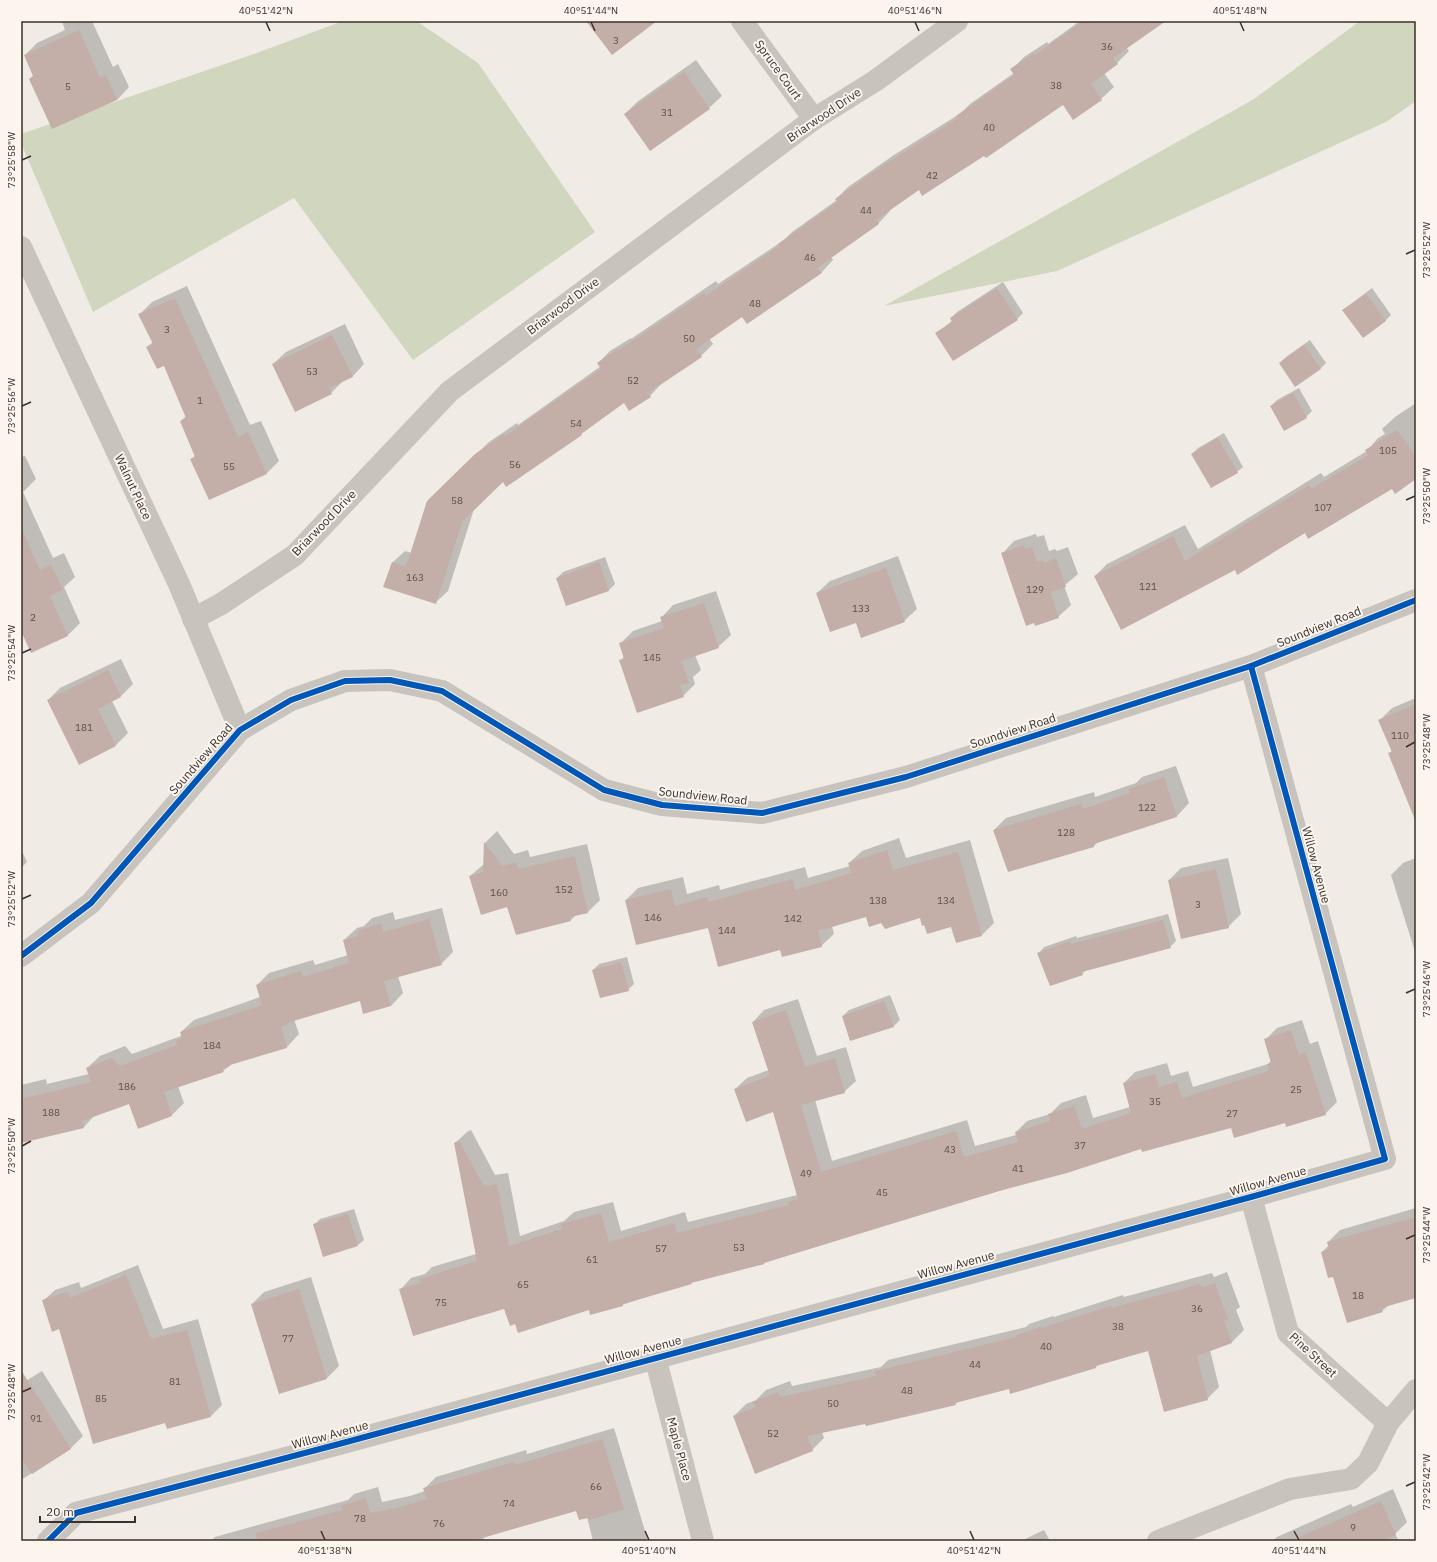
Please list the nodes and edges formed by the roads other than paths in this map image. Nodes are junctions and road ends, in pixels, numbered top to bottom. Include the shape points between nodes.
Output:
1 (742, 21) edge
2 (957, 21) edge
3 (814, 119) junction
4 (21, 247) edge
5 (1416, 600) edge
6 (193, 619) junction
7 (1251, 666) junction
8 (240, 730) junction
9 (21, 956) edge
10 (1251, 1198) junction
11 (655, 1357) junction
12 (1416, 1390) edge
13 (1388, 1423) junction
14 (48, 1541) edge
15 (703, 1541) edge
16 (1158, 1541) edge

1 - 3 street, Spruce Court
2 - 3 street, Briarwood Drive via 875,81
3 - 6 street, Briarwood Drive via 450,391 295,555 221,604
4 - 6 street, Walnut Place
5 - 7 street, Soundview Road
6 - 8 street, Walnut Place
7 - 8 street, Soundview Road via 906,777 762,813 662,805 604,790 442,691 390,680 345,682 292,700
7 - 10 street, Willow Avenue via 1385,1159
8 - 9 street, Soundview Road via 91,903
10 - 11 street, Willow Avenue
10 - 13 street, Pine Street via 1288,1333
11 - 14 street, Willow Avenue via 76,1513
11 - 15 street, Maple Place
12 - 13 street
13 - 16 street via 1368,1463 1351,1479 1290,1489

